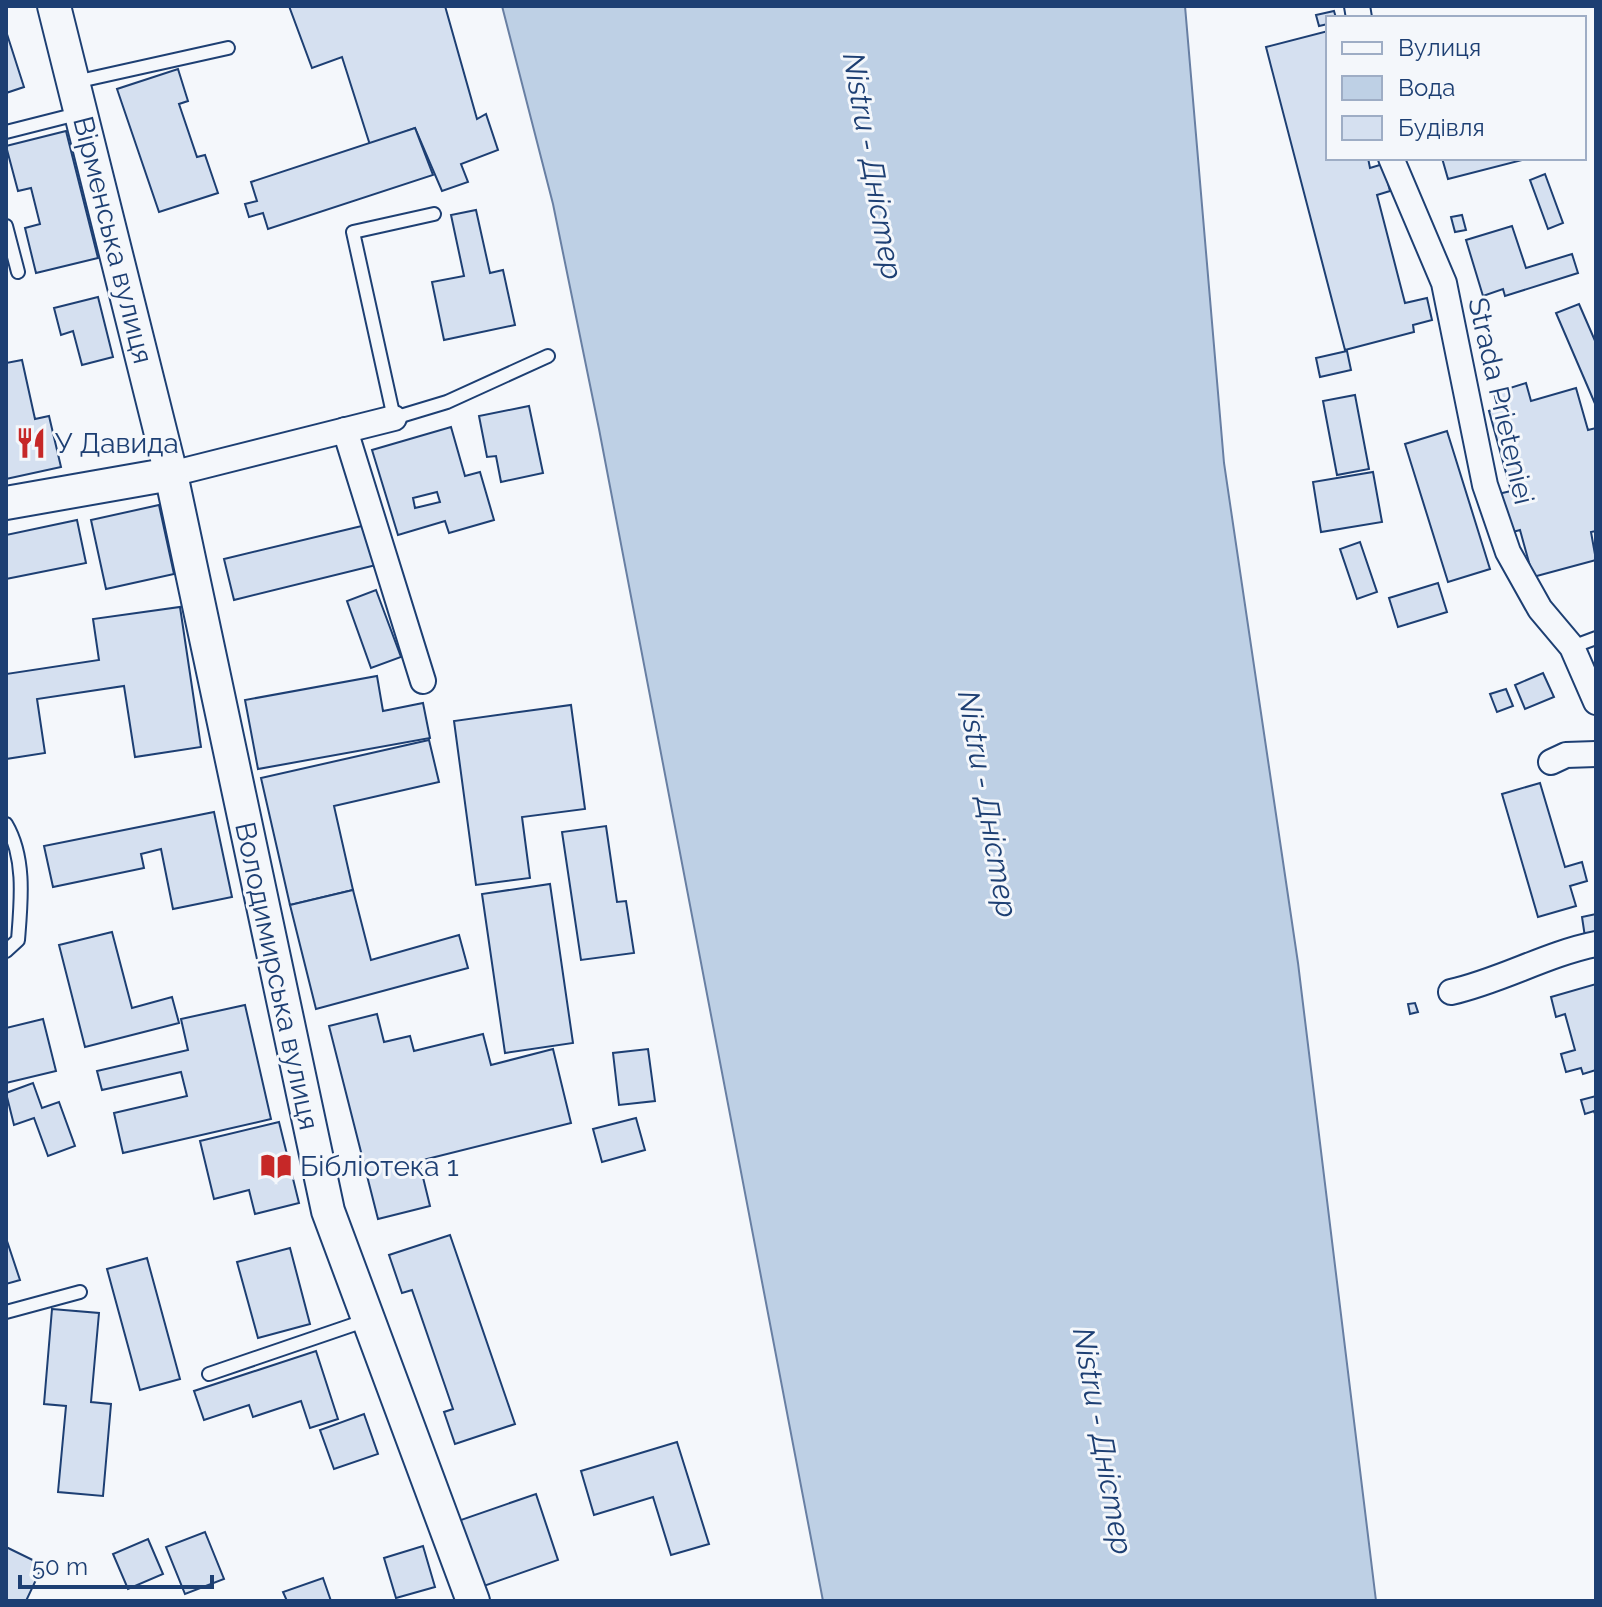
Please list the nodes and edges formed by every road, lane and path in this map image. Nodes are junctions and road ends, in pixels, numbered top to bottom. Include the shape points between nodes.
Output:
1 (54, 6) edge
2 (228, 48) dead end
3 (77, 98) junction
4 (6, 132) edge
5 (1392, 160) edge
6 (434, 214) dead end
7 (6, 226) edge
8 (18, 272) dead end
9 (548, 356) dead end
10 (394, 418) junction
11 (345, 430) junction
12 (171, 474) junction
13 (6, 503) edge
14 (1596, 638) edge
15 (1572, 647) junction
16 (423, 681) dead end
17 (1596, 702) edge
18 (1596, 754) edge
19 (1551, 762) dead end
20 (6, 824) edge
21 (1596, 944) edge
22 (6, 951) edge
23 (1451, 992) dead end
24 (80, 1292) dead end
25 (6, 1312) edge
26 (367, 1320) junction
27 (209, 1374) dead end
28 (473, 1601) edge

1 - 3 main road, Вірменська вулиця
2 - 3 lane
3 - 4 lane
3 - 12 main road, Вірменська вулиця
5 - 15 street, Strada Prieteniei via 1444,283 1485,485 1508,552 1540,609
6 - 10 lane via 353,232
7 - 8 lane
9 - 10 lane via 447,402
10 - 11 street
11 - 12 street
11 - 16 street
12 - 13 main road
12 - 26 main road, Володимирська вулиця via 322,1184
14 - 15 lane
15 - 17 street, Strada Prieteniei
18 - 19 street via 1566,755
20 - 22 lane via 15,839 20,901 18,940
21 - 23 street via 1555,954 1488,984
24 - 25 lane
26 - 27 lane
26 - 28 main road, Володимирська вулиця

